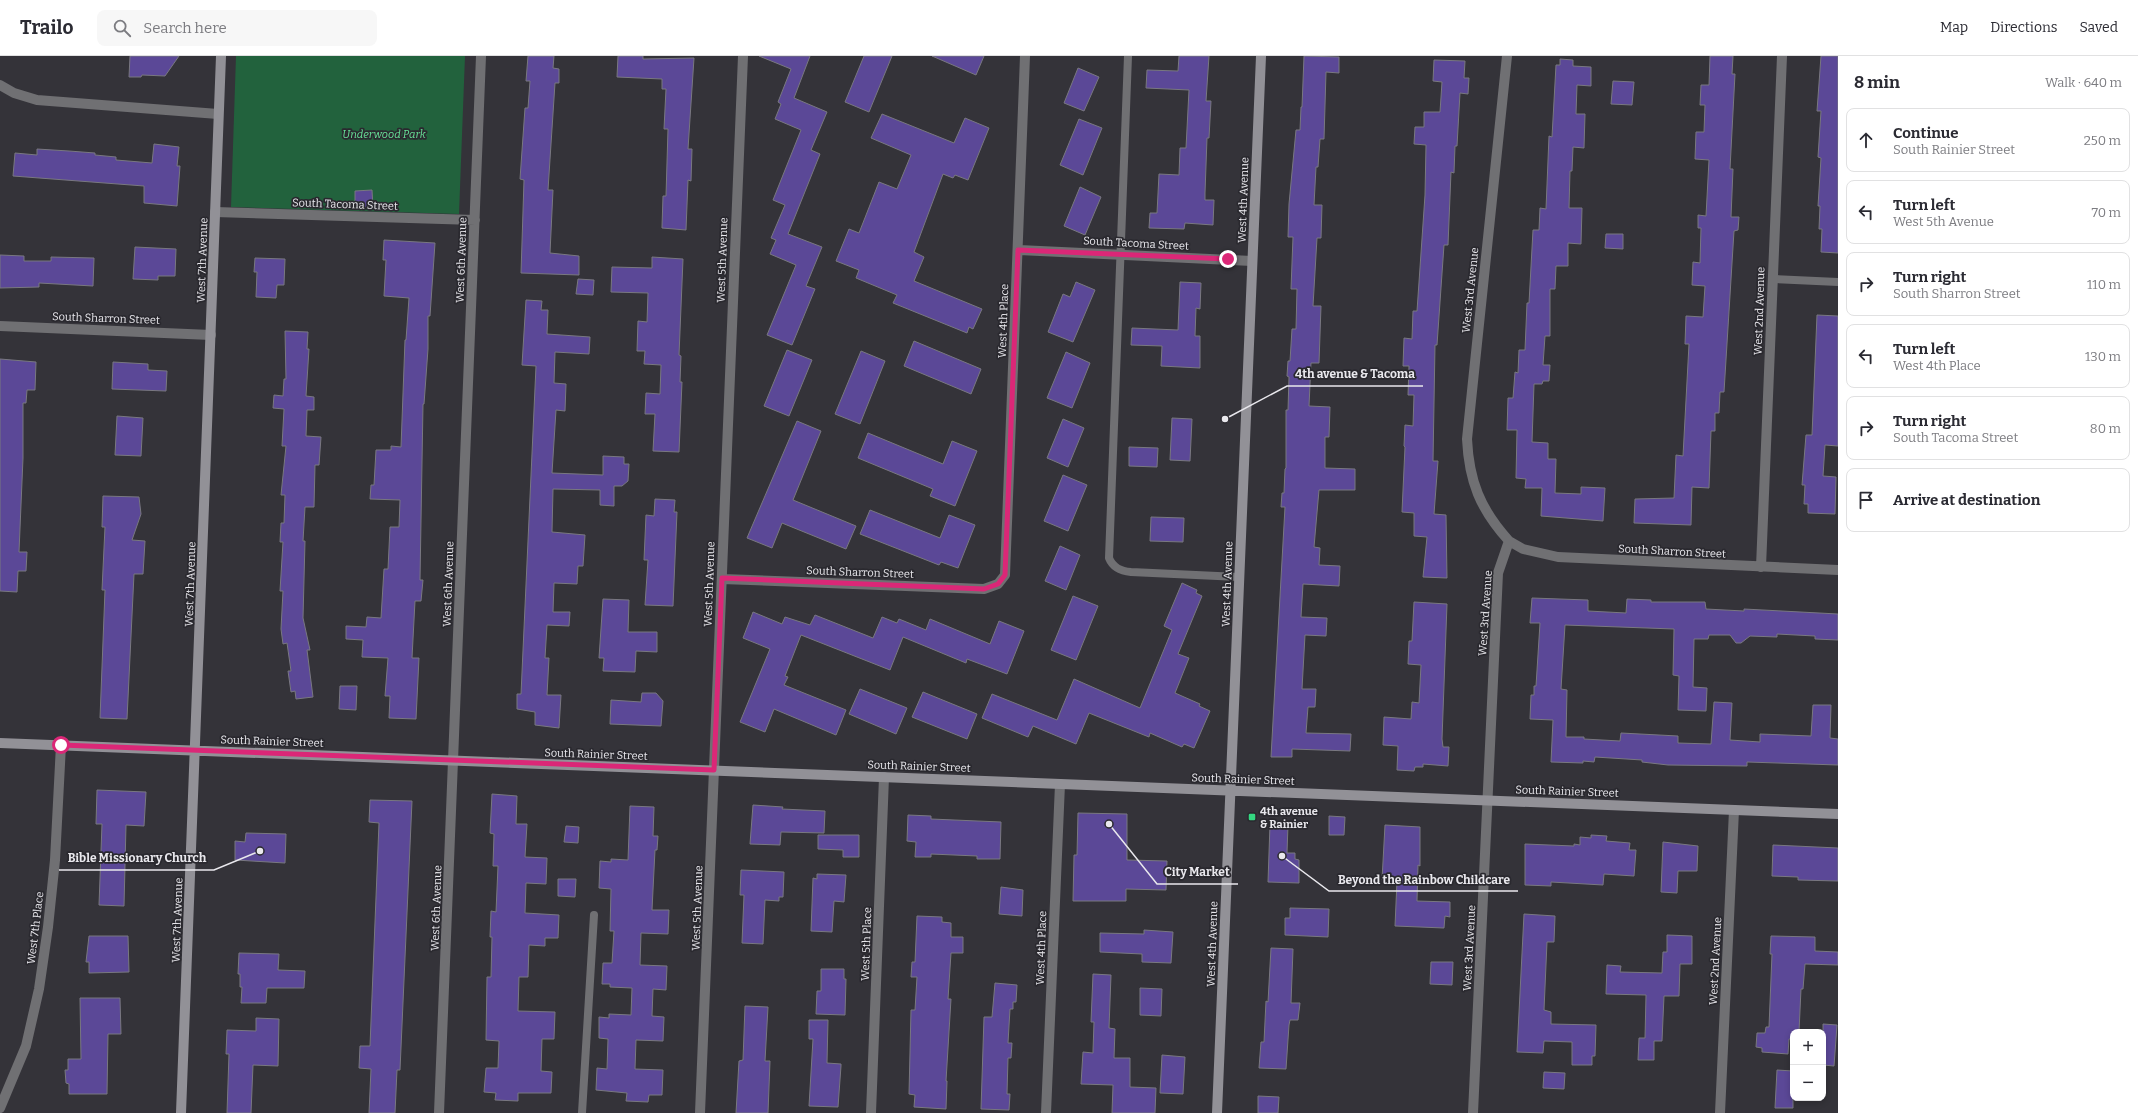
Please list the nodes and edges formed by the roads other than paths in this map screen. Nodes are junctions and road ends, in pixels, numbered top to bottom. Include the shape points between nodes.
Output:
1 (220, 56) edge
2 (481, 56) edge
3 (743, 56) edge
4 (1025, 56) edge
5 (1128, 56) edge
6 (1261, 56) edge
7 (1507, 56) edge
8 (1782, 56) edge
9 (0, 85) edge
10 (218, 114) junction
11 (215, 212) junction
12 (474, 220) junction
13 (1018, 250) junction
14 (1122, 254) junction
15 (1252, 261) junction
16 (1773, 279) junction
17 (1838, 282) edge
18 (0, 326) edge
19 (211, 335) junction
20 (1509, 541) junction
21 (1761, 567) junction
22 (1838, 570) edge
23 (1239, 577) junction
24 (722, 578) junction
25 (998, 584) joint
26 (0, 743) edge
27 (61, 745) junction
28 (195, 750) junction
29 (453, 760) junction
30 (714, 770) junction
31 (884, 777) junction
32 (1060, 784) junction
33 (1230, 790) junction
34 (1488, 800) junction
35 (1734, 810) junction
36 (1838, 814) edge
37 (594, 915) dead end
38 (0, 1108) edge
39 (181, 1113) edge
40 (440, 1113) edge
41 (582, 1113) edge
42 (700, 1113) edge
43 (871, 1113) edge
44 (1046, 1113) edge
45 (1217, 1113) edge
46 (1473, 1113) edge
47 (1720, 1113) edge

1 - 10 street, West 7th Avenue
2 - 12 street, West 6th Avenue
3 - 24 street, West 5th Avenue
4 - 13 street, West 4th Place
5 - 14 lane
6 - 15 street, West 4th Avenue
7 - 20 street, West 3rd Avenue via 1467,439 1471,478 1494,524
8 - 16 street, West 2nd Avenue
9 - 10 street via 14,93 37,100
10 - 11 street, West 7th Avenue
11 - 12 street, South Tacoma Street
11 - 19 street, West 7th Avenue
12 - 29 street, West 6th Avenue
13 - 14 street, South Tacoma Street
13 - 25 street, West 4th Place via 1005,575
14 - 15 street, South Tacoma Street
14 - 23 lane via 1109,558 1111,564 1131,572
15 - 23 street, West 4th Avenue
16 - 17 lane
16 - 21 street, West 2nd Avenue
18 - 19 street, South Sharron Street
19 - 28 street, West 7th Avenue
20 - 21 street, South Sharron Street via 1522,549 1558,557
20 - 34 street, West 3rd Avenue via 1498,573
21 - 22 street, South Sharron Street
23 - 33 street, West 4th Avenue
24 - 25 street, South Sharron Street via 984,589
24 - 30 street, West 5th Avenue
26 - 27 street, South Rainier Street
27 - 28 street, South Rainier Street
27 - 38 street, West 7th Place via 55,860 39,989 26,1046
28 - 29 street, South Rainier Street
28 - 39 street, West 7th Avenue
29 - 30 street, South Rainier Street
29 - 40 street, West 6th Avenue
30 - 31 street, South Rainier Street
30 - 42 street, West 5th Avenue
31 - 32 street, South Rainier Street
31 - 43 street, West 5th Place
32 - 33 street, South Rainier Street
32 - 44 street, West 4th Place
33 - 34 street, South Rainier Street
33 - 45 street, West 4th Avenue
34 - 35 street, South Rainier Street
34 - 46 street, West 3rd Avenue
35 - 36 street, South Rainier Street
35 - 47 street, West 2nd Avenue
37 - 41 lane

